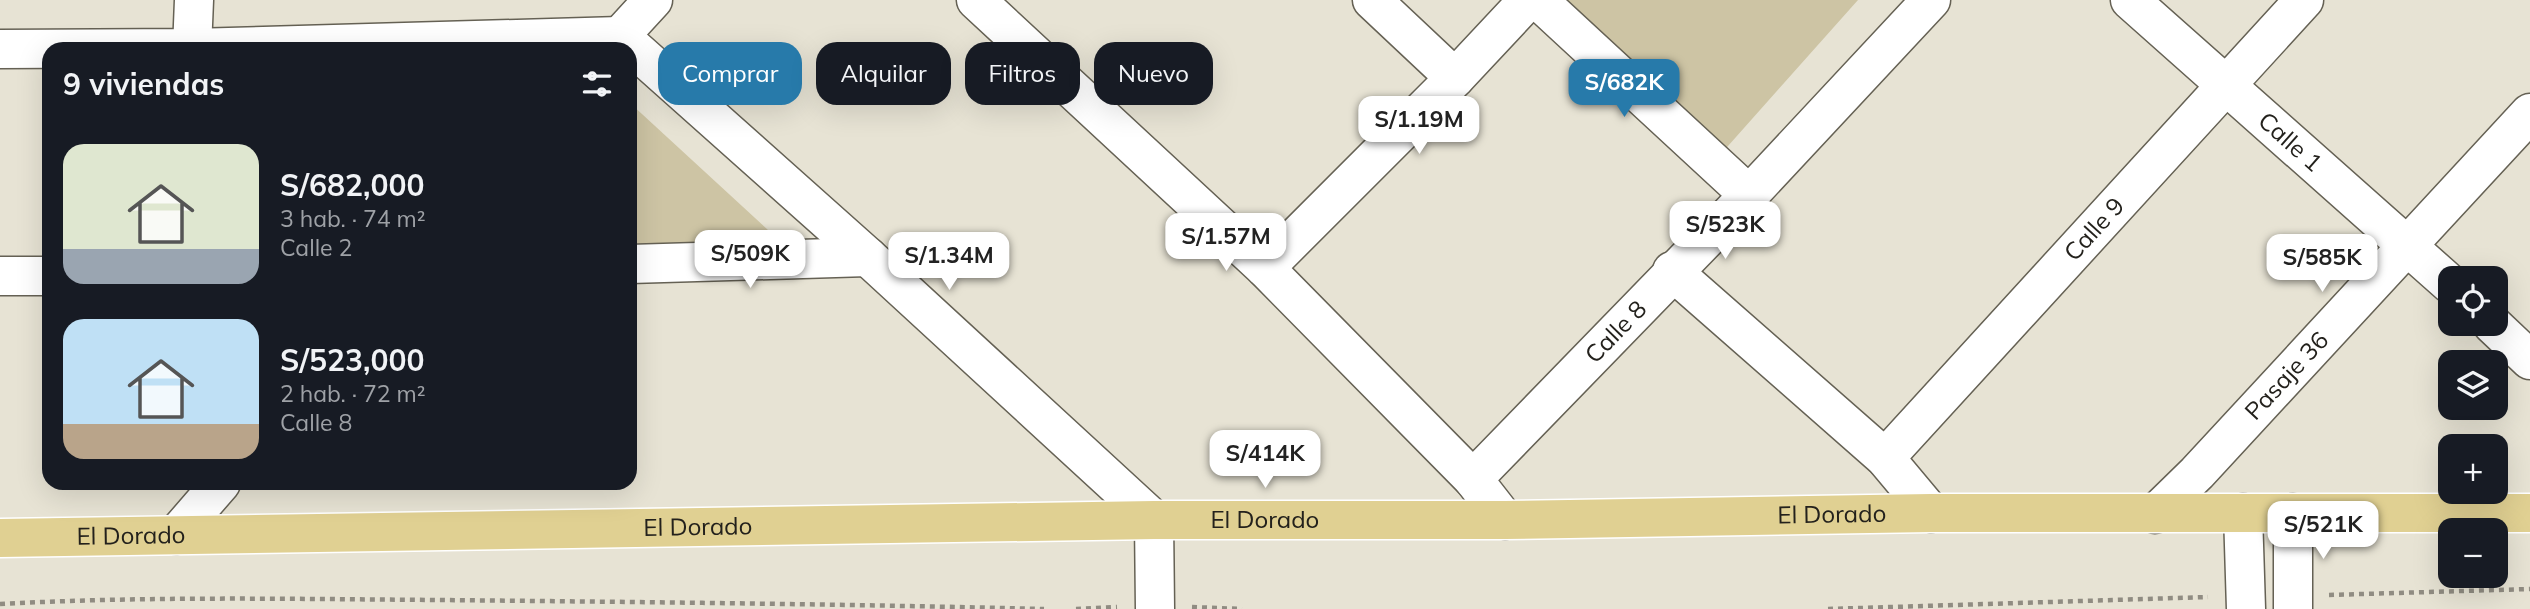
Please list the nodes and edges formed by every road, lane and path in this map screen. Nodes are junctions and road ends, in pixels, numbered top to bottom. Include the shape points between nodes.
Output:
1 (194, 0) edge
2 (653, 0) edge
3 (976, 0) edge
4 (1372, 0) edge
5 (1528, 0) edge
6 (1538, 0) edge
7 (1931, 0) edge
8 (2130, 0) edge
9 (2304, 0) edge
10 (192, 42) edge
11 (614, 42) edge
12 (0, 49) edge
13 (42, 49) edge
14 (637, 61) edge
15 (1455, 78) junction
16 (2228, 84) junction
17 (2530, 113) edge
18 (1749, 195) junction
19 (2408, 245) junction
20 (868, 257) junction
21 (637, 264) edge
22 (1265, 268) junction
23 (1672, 271) junction
24 (2438, 273) edge
25 (0, 276) edge
26 (42, 276) edge
27 (2505, 336) edge
28 (2530, 360) edge
29 (1885, 458) junction
30 (1473, 478) junction
31 (215, 490) edge
32 (2526, 507) edge
33 (1931, 513) junction
34 (2244, 513) junction
35 (2293, 513) junction
36 (2155, 514) junction
37 (1154, 520) junction
38 (1505, 520) junction
39 (176, 536) junction
40 (0, 538) edge
41 (2530, 589) edge
42 (2293, 602) edge
43 (2246, 603) edge
44 (0, 604) edge
45 (1044, 609) edge
46 (1155, 609) edge
47 (1828, 609) edge

1 - 10 street
2 - 11 street
3 - 22 street
4 - 15 street
5 - 15 street
6 - 18 street
7 - 18 street, Calle 8
8 - 16 street, Calle 1
9 - 16 street, Calle 9
12 - 13 street
14 - 20 street
15 - 22 street
16 - 19 street, Calle 1
16 - 29 street, Calle 9
17 - 19 street, Pasaje 36
18 - 23 street, Calle 8
19 - 24 street, Calle 1
19 - 36 street, Pasaje 36
20 - 21 street
20 - 37 street
22 - 30 street
23 - 29 street
23 - 30 street, Calle 8
25 - 26 street
27 - 28 street
29 - 33 street
30 - 38 street
31 - 39 street
32 - 35 main road, El Dorado
33 - 36 main road, El Dorado
33 - 38 main road, El Dorado
34 - 35 main road, El Dorado
34 - 36 main road, El Dorado
34 - 43 street
35 - 42 street
37 - 38 main road, El Dorado
37 - 39 main road, El Dorado
37 - 46 street
39 - 40 main road, El Dorado
41 - 42 path
43 - 47 path
44 - 45 path via 236,598

